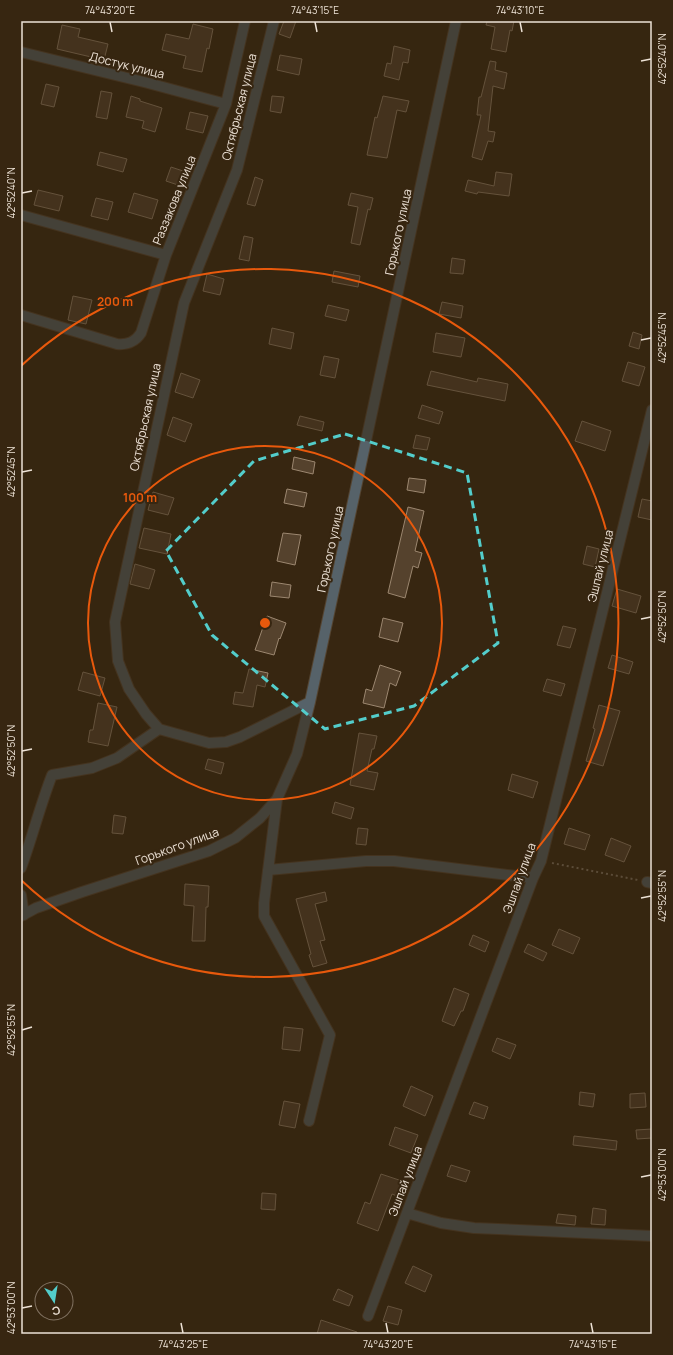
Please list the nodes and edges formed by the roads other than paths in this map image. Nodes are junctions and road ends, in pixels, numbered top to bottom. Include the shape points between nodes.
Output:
1 (245, 21) edge
2 (274, 21) edge
3 (456, 21) edge
4 (21, 52) edge
5 (226, 104) junction
6 (21, 215) edge
7 (166, 255) junction
8 (21, 315) edge
9 (652, 410) edge
10 (310, 702) junction
11 (159, 729) junction
12 (276, 799) junction
13 (21, 868) edge
14 (268, 870) junction
15 (533, 878) junction
16 (21, 895) edge
17 (22, 915) edge
18 (309, 1121) dead end
19 (407, 1213) junction
20 (652, 1236) edge
21 (368, 1316) dead end

1 - 5 street, Раззакова улица
2 - 11 street, Октябрьская улица via 237,170 184,303 115,622 118,661 129,690
3 - 10 street, Горького улица
4 - 5 street, Достук улица
5 - 7 street, Раззакова улица
6 - 7 street, Раззакова улица
7 - 8 street via 141,333 133,341 123,345 117,344
9 - 15 street, Эшпай улица via 541,861
10 - 11 street via 226,742 209,742
10 - 12 street, Горького улица via 297,754
11 - 13 street via 117,758 92,768 52,775
12 - 14 street
12 - 17 street, Горького улица via 260,818 235,838 209,851 82,892
14 - 15 street via 394,861
14 - 18 street via 264,916 330,1035
15 - 19 street, Эшпай улица
16 - 17 street
19 - 20 street via 441,1223 474,1228
19 - 21 street, Эшпай улица

